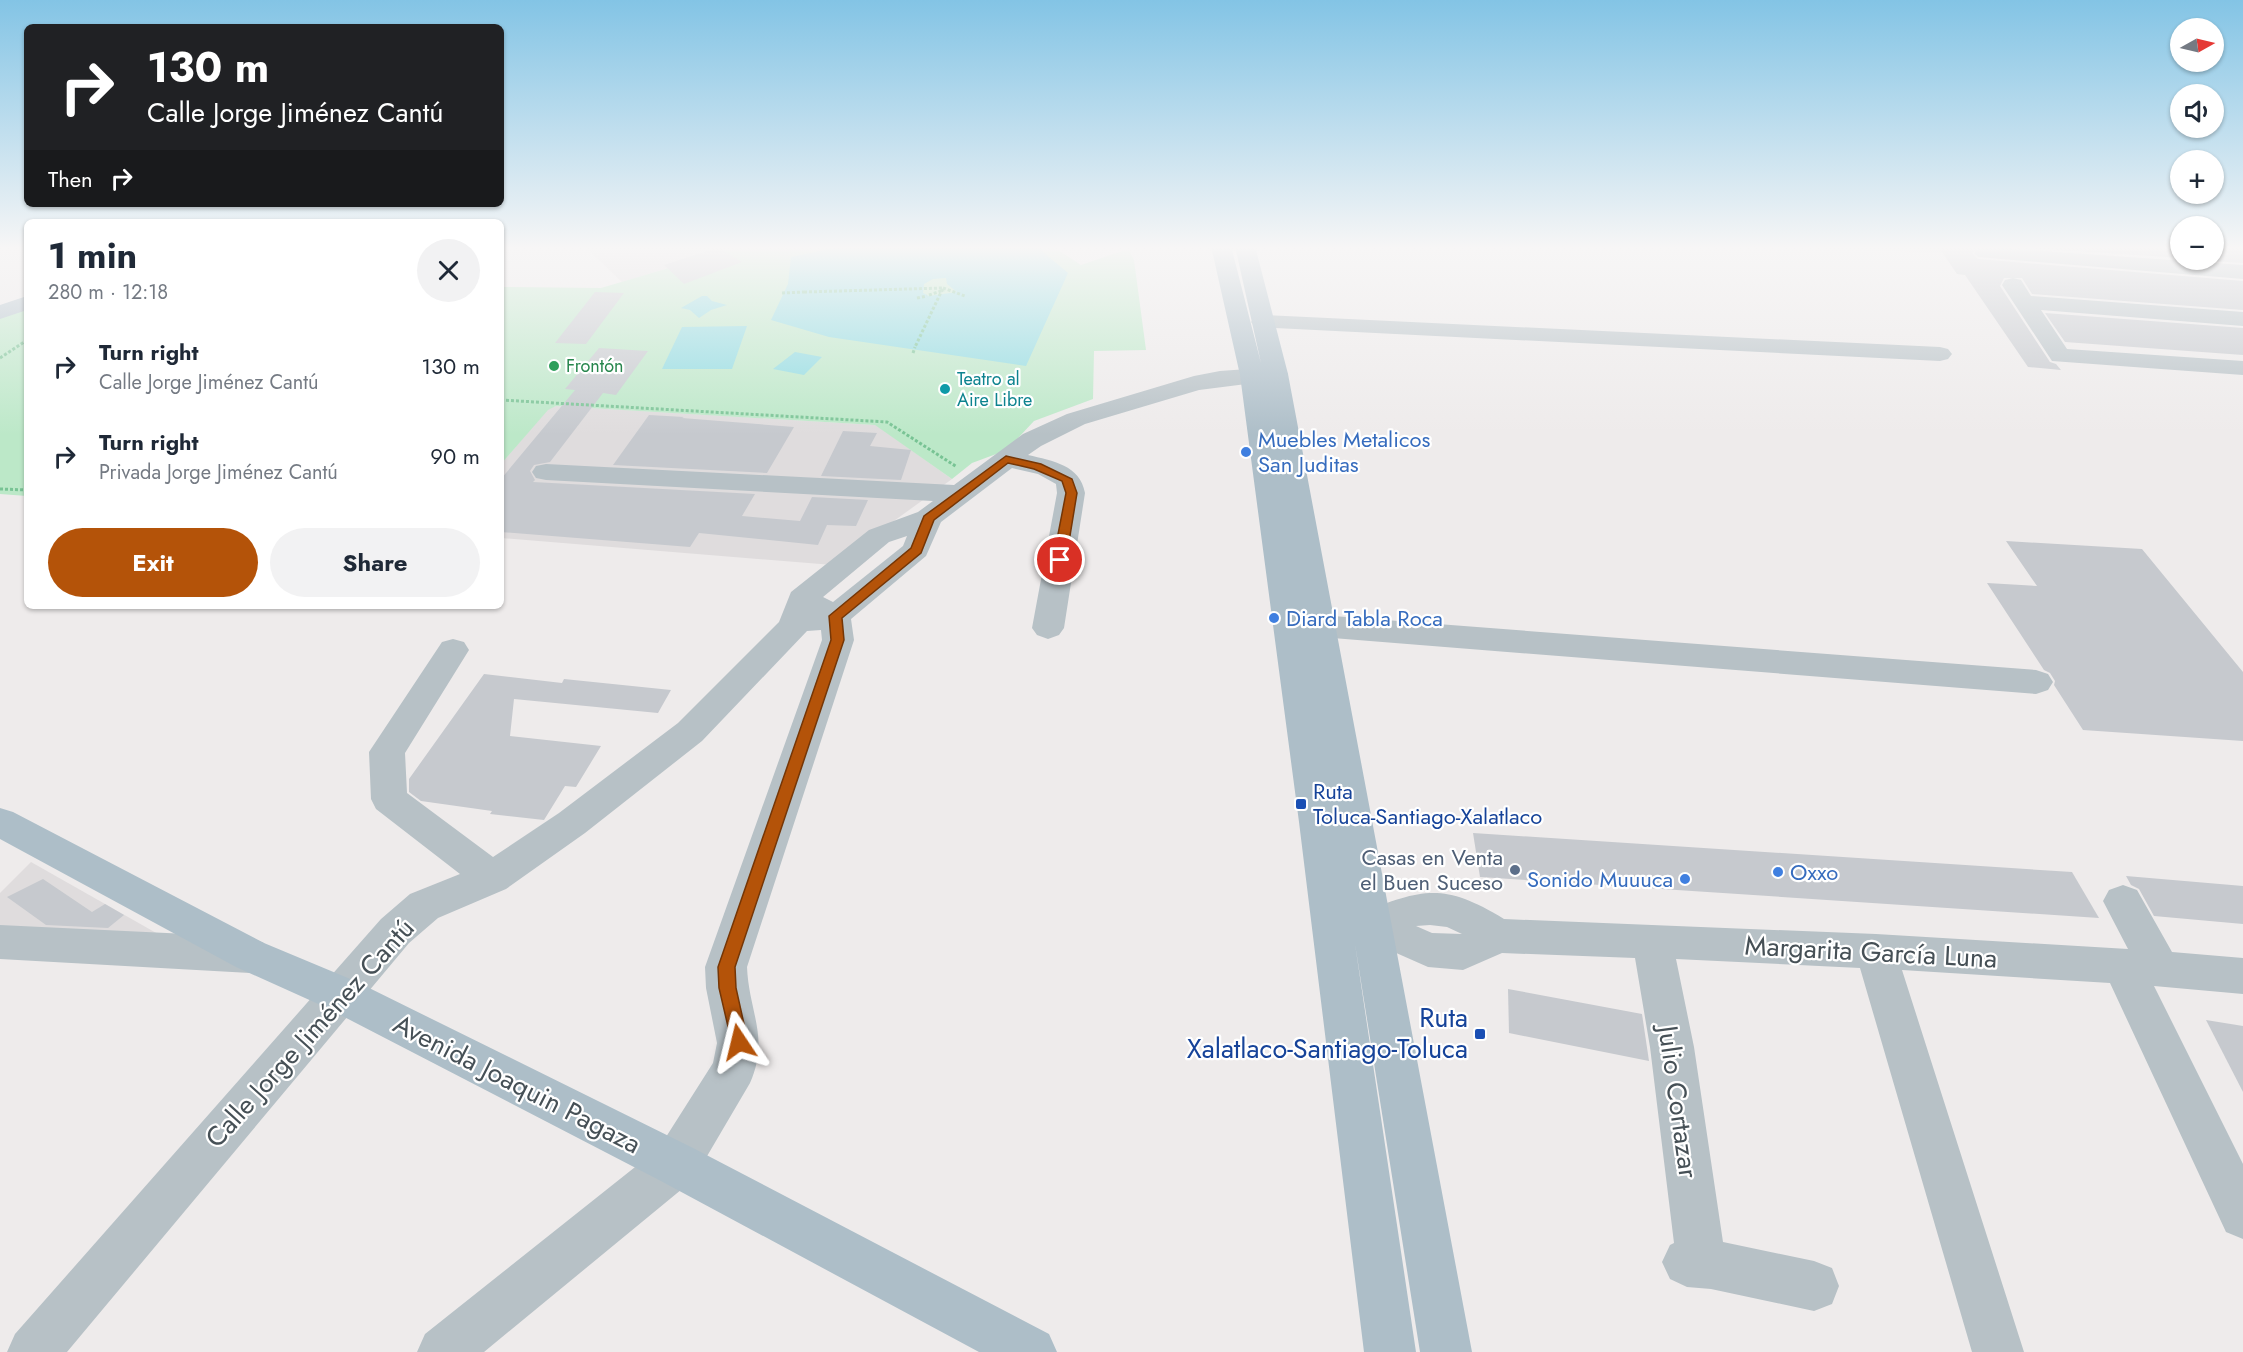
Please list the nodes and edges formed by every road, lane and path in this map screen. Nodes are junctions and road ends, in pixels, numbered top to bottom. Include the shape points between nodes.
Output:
1 (933, 309) edge
2 (1242, 309) edge
3 (1260, 309) edge
4 (2027, 309) edge
5 (2193, 309) edge
6 (2243, 319) edge
7 (1263, 322) junction
8 (24, 342) edge
9 (913, 353) dead end
10 (1940, 354) dead end
11 (0, 358) edge
12 (2243, 368) edge
13 (1264, 375) junction
14 (504, 400) edge
15 (1006, 459) junction
16 (546, 472) dead end
17 (969, 487) junction
18 (0, 489) edge
19 (24, 490) edge
20 (928, 518) junction
21 (798, 613) junction
22 (835, 616) junction
23 (1320, 626) junction
24 (1048, 628) dead end
25 (453, 650) dead end
26 (2036, 682) dead end
27 (0, 822) edge
28 (1318, 822) junction
29 (492, 878) junction
30 (2123, 901) dead end
31 (1374, 925) junction
32 (1652, 941) junction
33 (0, 942) edge
34 (1876, 951) junction
35 (250, 955) junction
36 (2141, 967) junction
37 (2243, 976) edge
38 (340, 994) junction
39 (1348, 1038) junction
40 (676, 1164) junction
41 (2243, 1215) edge
42 (1814, 1286) dead end
43 (33, 1352) edge
44 (443, 1352) edge
45 (1031, 1352) edge
46 (1390, 1352) edge
47 (1446, 1352) edge
48 (1998, 1352) edge

1 - 9 path, bridge
2 - 13 main road
3 - 7 main road
4 - 12 street via 2060,356
5 - 6 street
7 - 10 street
7 - 13 main road
8 - 11 path
13 - 15 street, Calle Jorge Jiménez Cantú via 1194,383 1076,419 1032,440
13 - 23 main road
13 - 28 main road
14 - 17 path via 887,422
15 - 17 street, Calle Jorge Jiménez Cantú
15 - 24 street via 1058,473 1070,486
16 - 17 street
17 - 20 street, Calle Jorge Jiménez Cantú
18 - 19 path
20 - 21 street, Calle Jorge Jiménez Cantú via 879,536
20 - 22 street via 916,550
21 - 22 street
21 - 29 street, Calle Jorge Jiménez Cantú via 690,732 572,823
22 - 40 street via 837,640 726,967 739,1042 734,1070
23 - 26 street
23 - 31 main road
25 - 29 street via 387,752 389,799
27 - 35 main road, Avenida Joaquin Pagaza
28 - 31 street via 1344,880
28 - 39 main road
29 - 38 street, Calle Jorge Jiménez Cantú via 424,906 395,931
30 - 36 street
31 - 32 street, Margarita García Luna via 1428,950 1463,953 1498,936
31 - 39 street via 1358,969
31 - 47 main road
32 - 34 street, Margarita García Luna
32 - 42 street, Julio Cortazar via 1672,1047 1694,1262
33 - 35 street
34 - 36 street, Margarita García Luna
34 - 48 street
35 - 38 main road, Avenida Joaquin Pagaza
36 - 37 street, Margarita García Luna
36 - 41 street
38 - 40 main road, Avenida Joaquin Pagaza
38 - 43 street, Calle Jorge Jiménez Cantú
39 - 46 main road
40 - 44 street
40 - 45 main road, Avenida Joaquin Pagaza

